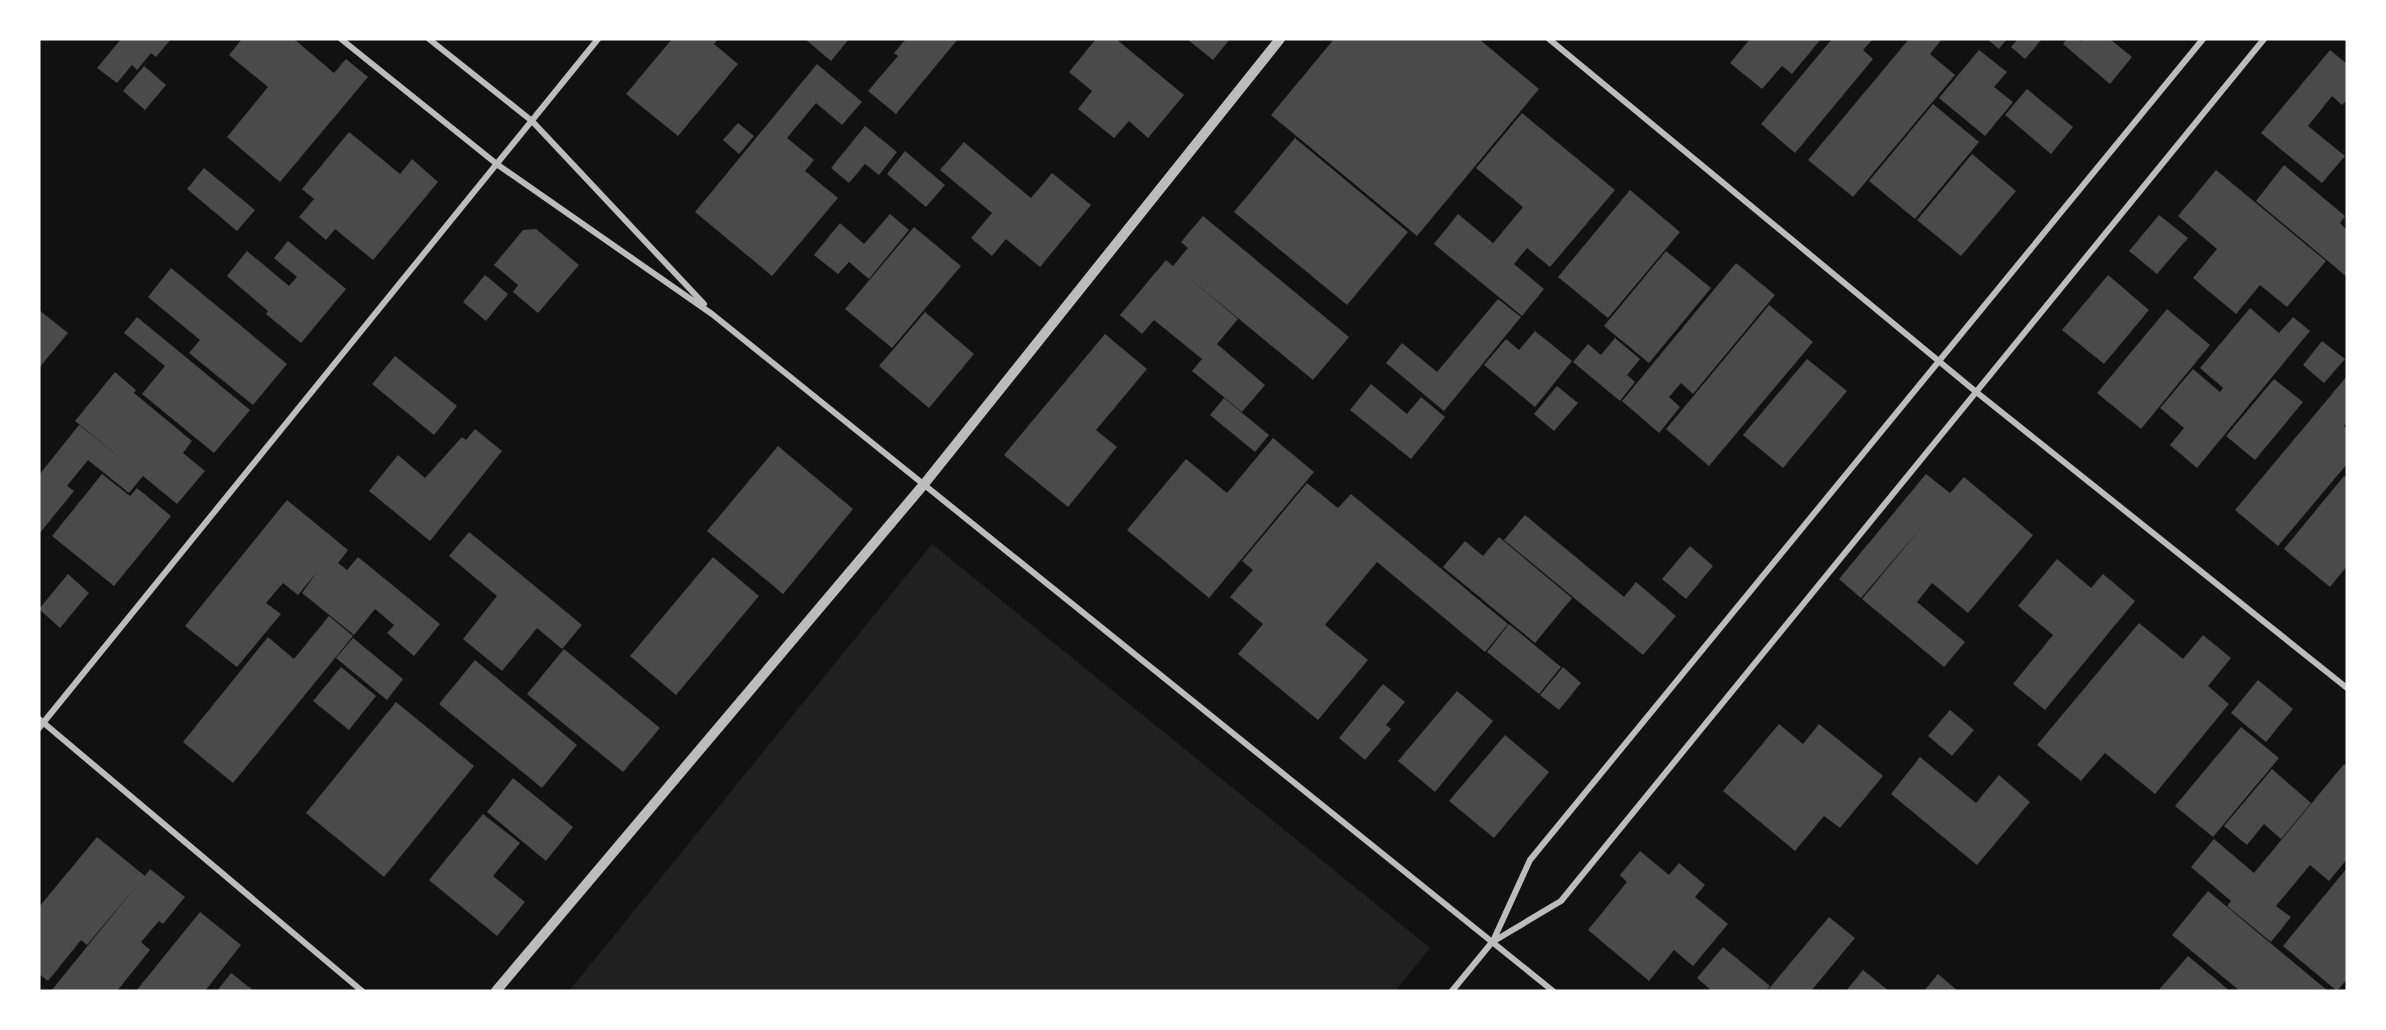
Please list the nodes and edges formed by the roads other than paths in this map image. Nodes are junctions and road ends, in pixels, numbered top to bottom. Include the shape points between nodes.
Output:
1 (341, 39) edge
2 (429, 39) edge
3 (598, 39) edge
4 (1280, 39) edge
5 (1549, 39) edge
6 (2203, 39) edge
7 (2264, 39) edge
8 (532, 121) junction
9 (498, 165) junction
10 (712, 314) junction
11 (1940, 361) junction
12 (1975, 391) junction
13 (925, 483) junction
14 (2347, 688) edge
15 (41, 723) edge
16 (1493, 941) junction
17 (362, 991) edge
18 (496, 991) edge
19 (1452, 991) edge
20 (1553, 991) edge

1 - 9 street
2 - 8 street
3 - 8 street
4 - 13 street
5 - 11 street
6 - 11 street
7 - 12 street
8 - 9 street
8 - 10 street
9 - 10 street
9 - 15 street
10 - 13 street
11 - 12 street
11 - 16 street via 1530,860
12 - 14 street
12 - 16 street via 1561,901
13 - 16 street
13 - 18 street
15 - 17 street
16 - 19 street
16 - 20 street

